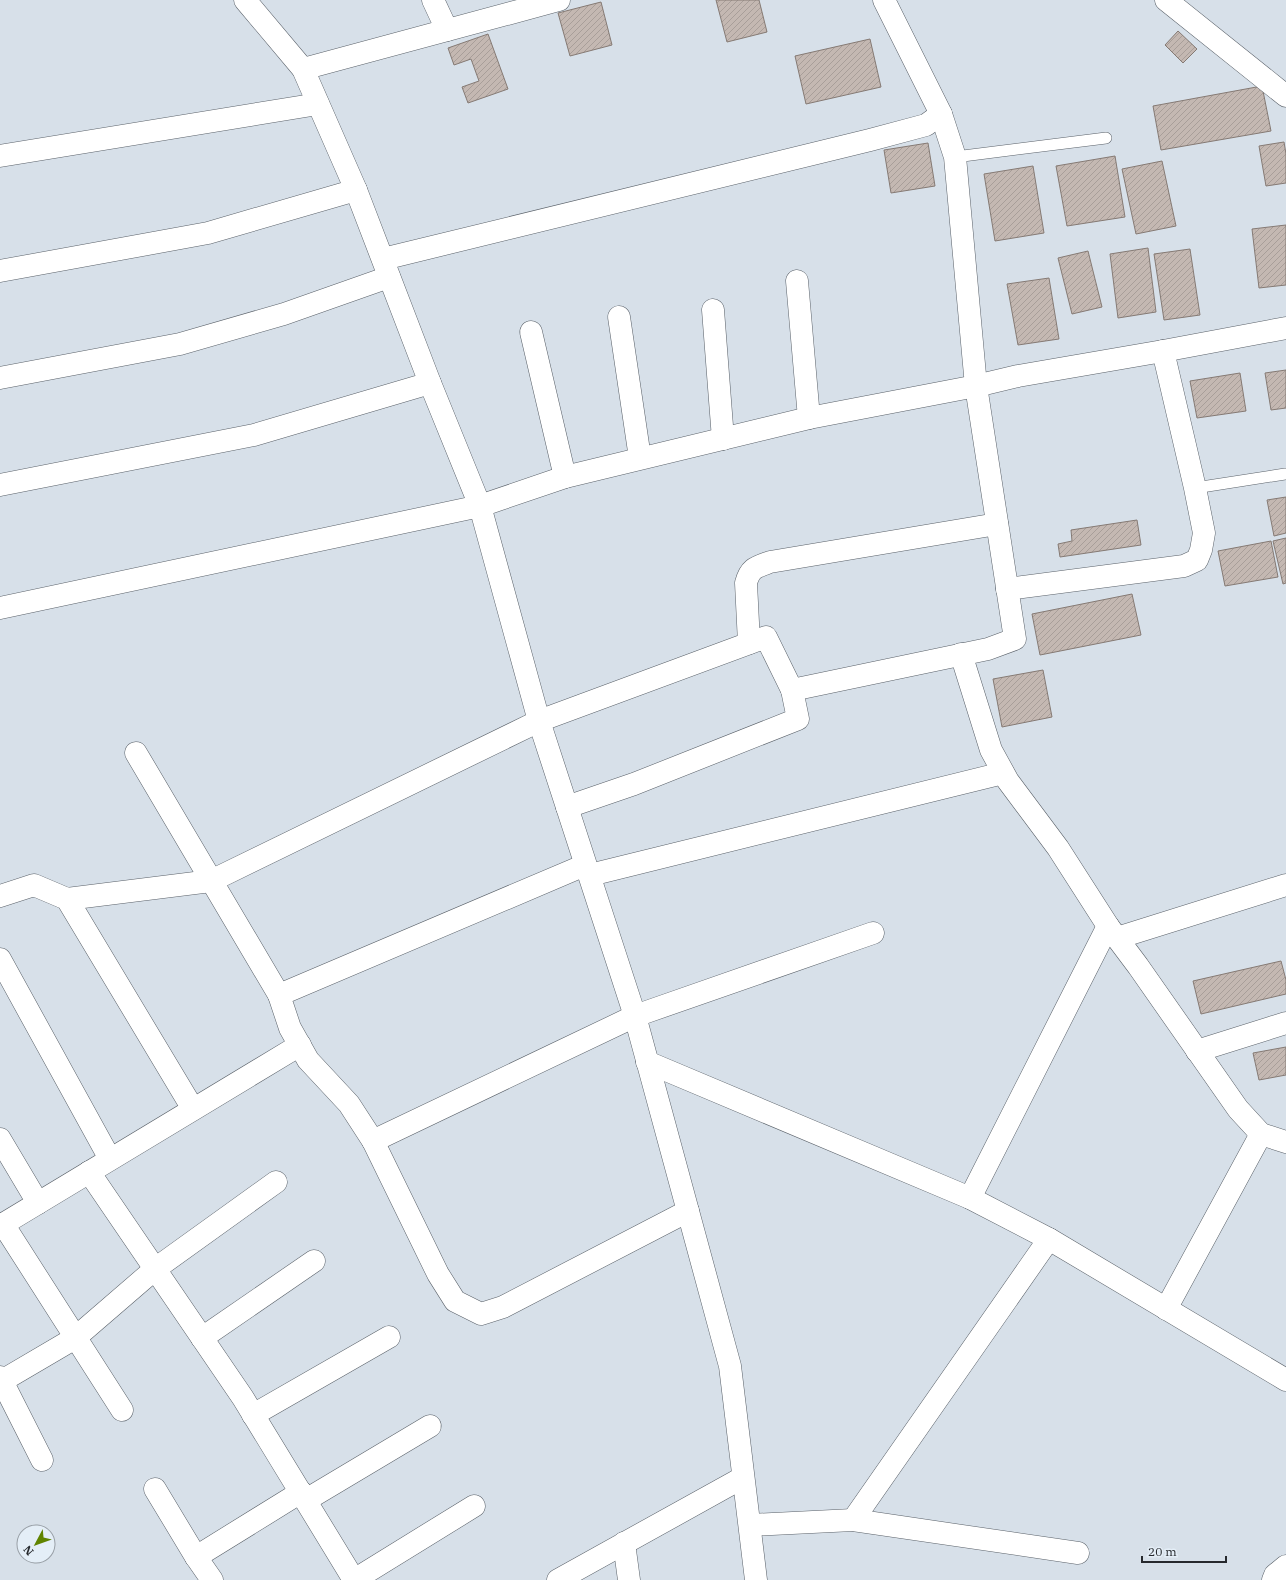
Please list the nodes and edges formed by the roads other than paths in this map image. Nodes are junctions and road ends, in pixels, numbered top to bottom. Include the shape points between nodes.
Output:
1 (245, 0) edge
2 (433, 0) edge
3 (558, 0) edge
4 (884, 0) edge
5 (1166, 0) edge
6 (446, 30) junction
7 (303, 69) junction
8 (1286, 96) edge
9 (318, 104) junction
10 (941, 114) junction
11 (1106, 138) dead end
12 (0, 156) edge
13 (955, 157) junction
14 (356, 190) junction
15 (386, 268) junction
16 (0, 271) edge
17 (797, 281) dead end
18 (713, 310) dead end
19 (619, 317) dead end
20 (1286, 328) edge
21 (531, 332) dead end
22 (1163, 352) junction
23 (0, 378) edge
24 (430, 383) junction
25 (976, 386) junction
26 (809, 418) junction
27 (723, 439) junction
28 (640, 458) junction
29 (1286, 474) edge
30 (565, 477) junction
31 (0, 485) edge
32 (1195, 488) junction
33 (480, 506) junction
34 (997, 524) junction
35 (1007, 589) junction
36 (0, 608) edge
37 (749, 643) junction
38 (961, 654) junction
39 (792, 690) junction
40 (538, 721) junction
41 (136, 753) dead end
42 (1003, 773) junction
43 (568, 807) junction
44 (588, 870) junction
45 (212, 881) junction
46 (1286, 885) edge
47 (0, 896) edge
48 (66, 899) junction
49 (1112, 932) junction
50 (873, 933) dead end
51 (0, 959) edge
52 (279, 995) junction
53 (635, 1016) junction
54 (1286, 1023) edge
55 (300, 1045) junction
56 (1197, 1051) junction
57 (648, 1062) junction
58 (193, 1109) junction
59 (1261, 1134) junction
60 (0, 1139) edge
61 (373, 1141) junction
62 (1286, 1142) edge
63 (110, 1159) junction
64 (89, 1172) junction
65 (276, 1182) dead end
66 (970, 1198) junction
67 (38, 1203) junction
68 (688, 1211) junction
69 (1, 1225) edge
70 (1049, 1239) junction
71 (314, 1261) dead end
72 (155, 1269) junction
73 (1166, 1309) junction
74 (389, 1337) dead end
75 (75, 1338) junction
76 (202, 1338) junction
77 (1, 1380) edge
78 (1286, 1380) edge
79 (122, 1410) dead end
80 (253, 1415) junction
81 (430, 1426) dead end
82 (42, 1460) dead end
83 (742, 1478) junction
84 (155, 1488) dead end
85 (303, 1496) junction
86 (474, 1506) dead end
87 (853, 1520) junction
88 (750, 1525) junction
89 (624, 1543) junction
90 (1078, 1552) dead end
91 (196, 1556) junction
92 (1286, 1566) edge
93 (212, 1580) edge
94 (354, 1580) edge
95 (558, 1580) edge
96 (629, 1580) edge
97 (756, 1580) edge
98 (1273, 1580) edge

1 - 7 street
2 - 6 street
3 - 6 street
4 - 10 street
5 - 8 street
6 - 7 street
7 - 9 street
9 - 12 street
9 - 14 street
10 - 13 street
10 - 15 street via 926,125
11 - 13 lane
13 - 25 street
14 - 15 street
14 - 16 street via 208,233
15 - 23 street via 284,314 180,344
15 - 24 street
17 - 26 street
18 - 27 street
19 - 28 street
20 - 22 street
21 - 30 street
22 - 25 street via 1018,376
22 - 32 street
24 - 31 street via 254,435
24 - 33 street
25 - 26 street
25 - 34 street
26 - 27 street
27 - 28 street
28 - 30 street
29 - 32 lane
30 - 33 street
32 - 35 street via 1204,533 1197,560 1184,566
33 - 36 street
33 - 40 street
34 - 35 street
34 - 37 street via 757,566 749,573 746,583
35 - 38 street via 1015,640
37 - 39 street via 766,637
37 - 40 street
38 - 39 street
38 - 42 street via 991,750
39 - 43 street via 798,719 634,784
40 - 43 street
40 - 45 street
41 - 45 street
42 - 44 street
42 - 49 street via 1058,848
43 - 44 street
44 - 52 street
44 - 53 street
45 - 48 street
45 - 52 street
46 - 49 street
47 - 48 street via 34,885
48 - 58 street
49 - 56 street
49 - 66 street
50 - 53 street
51 - 63 street
52 - 55 street via 290,1028
53 - 57 street
53 - 61 street
54 - 56 street
55 - 58 street
55 - 61 street via 308,1060 349,1104
56 - 59 street via 1238,1109
57 - 66 street
57 - 68 street
58 - 63 street
59 - 62 street
59 - 73 street
60 - 67 street
61 - 68 street via 442,1281 455,1301 481,1314 503,1307
63 - 64 street
64 - 67 street
64 - 72 street
65 - 72 street
66 - 70 street
67 - 69 street
68 - 83 street via 730,1366
69 - 75 street
70 - 73 street
70 - 87 street
71 - 76 street
72 - 75 street
72 - 76 street
73 - 78 street
74 - 80 street
75 - 77 street
75 - 79 street
76 - 80 street
77 - 82 street
80 - 85 street
81 - 85 street
83 - 88 street
83 - 89 street
84 - 91 street
85 - 91 street
85 - 94 street
86 - 94 street
87 - 88 street
87 - 90 street
88 - 97 street
89 - 95 street
89 - 96 street
91 - 93 street
92 - 98 street

